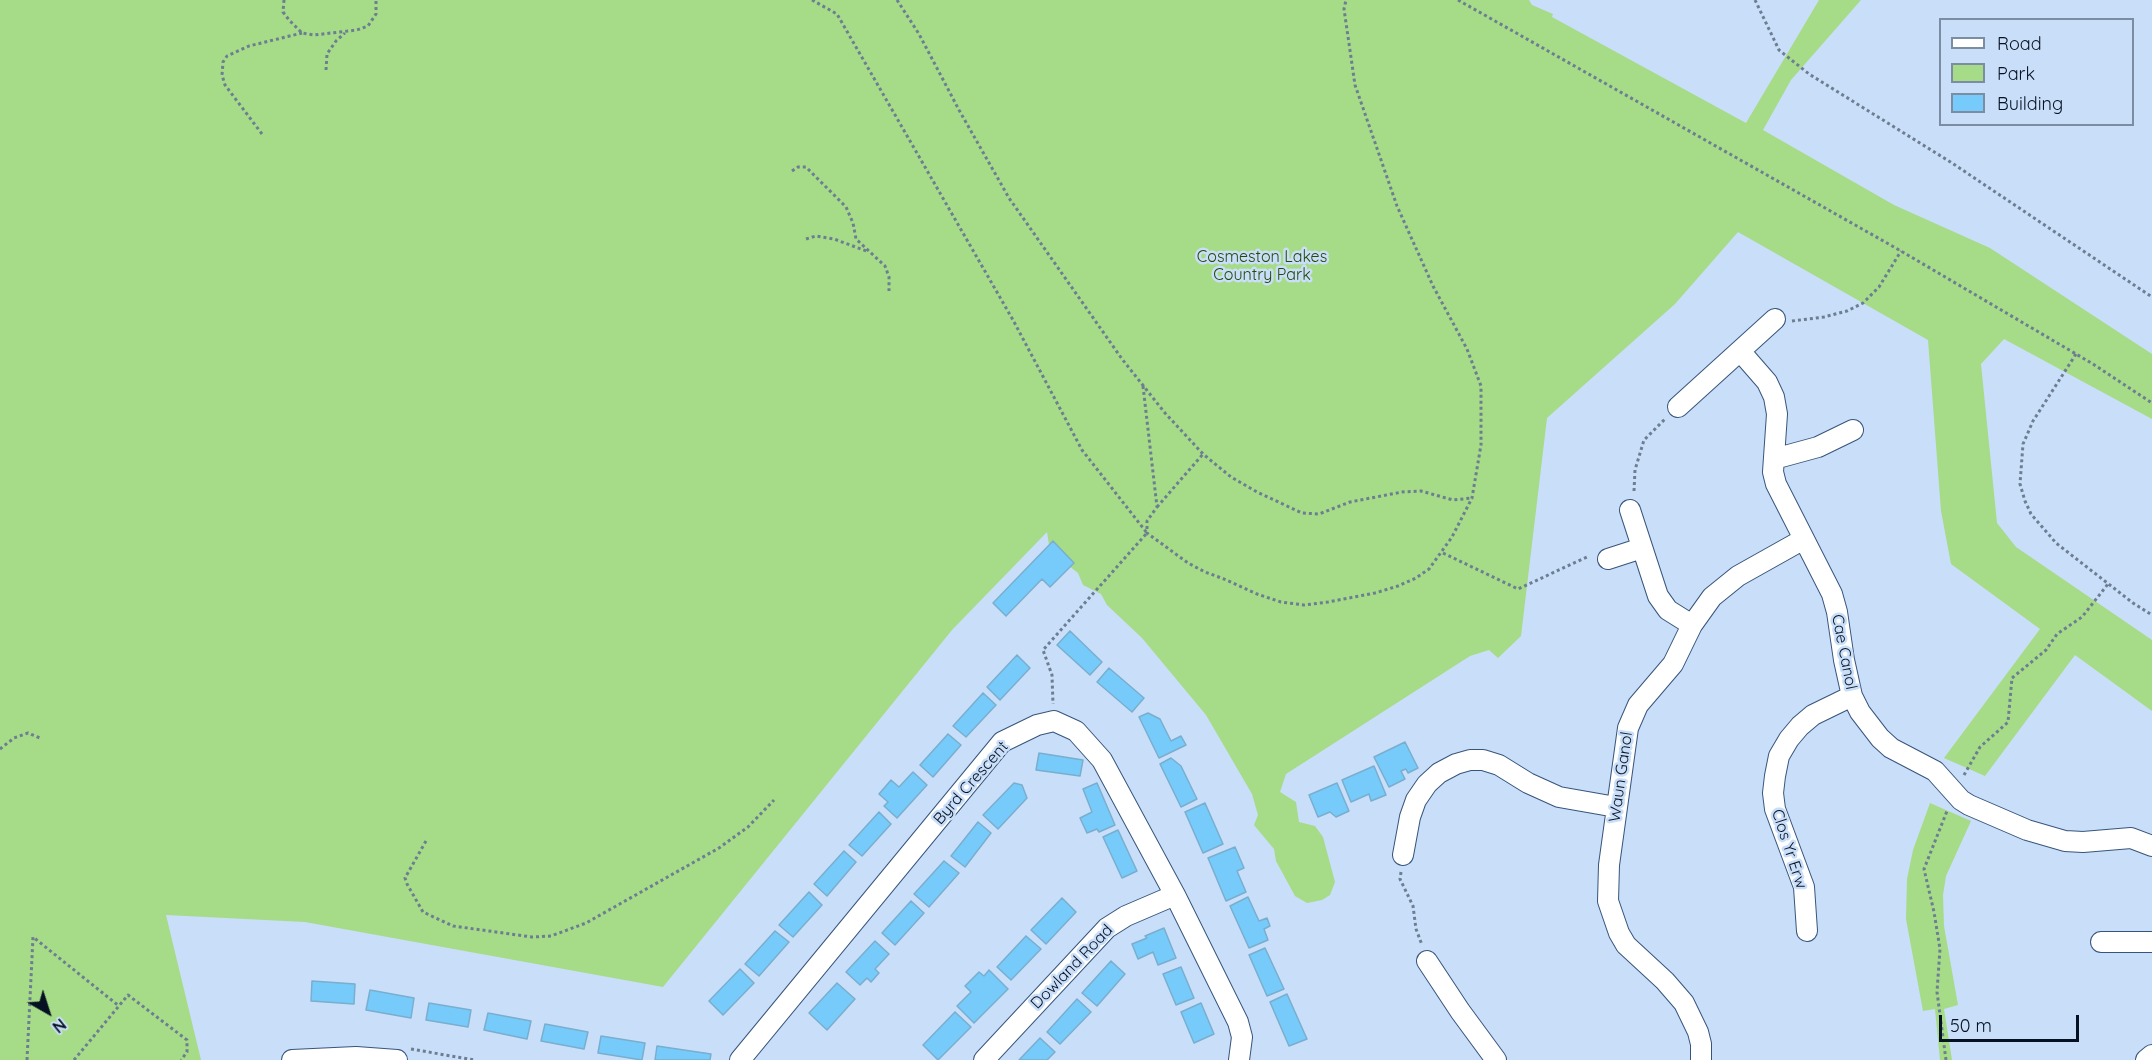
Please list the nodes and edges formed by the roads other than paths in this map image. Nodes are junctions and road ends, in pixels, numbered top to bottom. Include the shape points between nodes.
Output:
1 (1775, 319) road end
2 (1740, 351) junction
3 (1678, 407) road end
4 (1853, 430) dead end
5 (1774, 459) junction
6 (1630, 510) road end
7 (1804, 539) junction
8 (1642, 548) junction
9 (1608, 559) road end
10 (1692, 626) junction
11 (1852, 696) junction
12 (1616, 807) junction
13 (2152, 846) edge
14 (1403, 855) road end
15 (1175, 895) junction
16 (1807, 931) dead end
17 (2101, 942) dead end
18 (2152, 942) edge
19 (1427, 961) road end
20 (401, 1054) edge
21 (2152, 1055) edge
22 (292, 1060) edge
23 (740, 1060) edge
24 (984, 1060) edge
25 (1239, 1060) edge
26 (1496, 1060) edge
27 (1701, 1060) edge
28 (2146, 1060) edge

1 - 2 street
2 - 3 street
2 - 5 street, Cae Canol via 1767,382 1774,397
4 - 5 street via 1818,447
5 - 7 street, Cae Canol via 1776,484
6 - 8 street
7 - 10 street, Waun Ganol via 1724,586
7 - 11 street, Cae Canol via 1832,594
8 - 9 street
8 - 10 street via 1662,603
10 - 12 street, Waun Ganol via 1673,664 1647,692 1632,716
11 - 13 street, Cae Canol via 1880,738 1905,757 1935,771 1969,805 2044,837 2083,842 2131,838
11 - 16 street, Clos Yr Erw via 1813,715 1800,726 1779,756 1775,776 1775,809 1804,888
12 - 14 street via 1559,797 1499,765 1470,760 1439,773 1427,784 1410,817
12 - 27 street, Waun Ganol via 1607,882 1613,918 1626,945 1684,1003 1698,1032
15 - 23 street, Byrd Crescent via 1102,760 1076,731 1054,720 1037,725 1002,742
15 - 24 street, Dowland Road via 1107,928
15 - 25 street via 1238,1022 1242,1036
17 - 18 street
19 - 26 street
20 - 22 street
21 - 28 street

